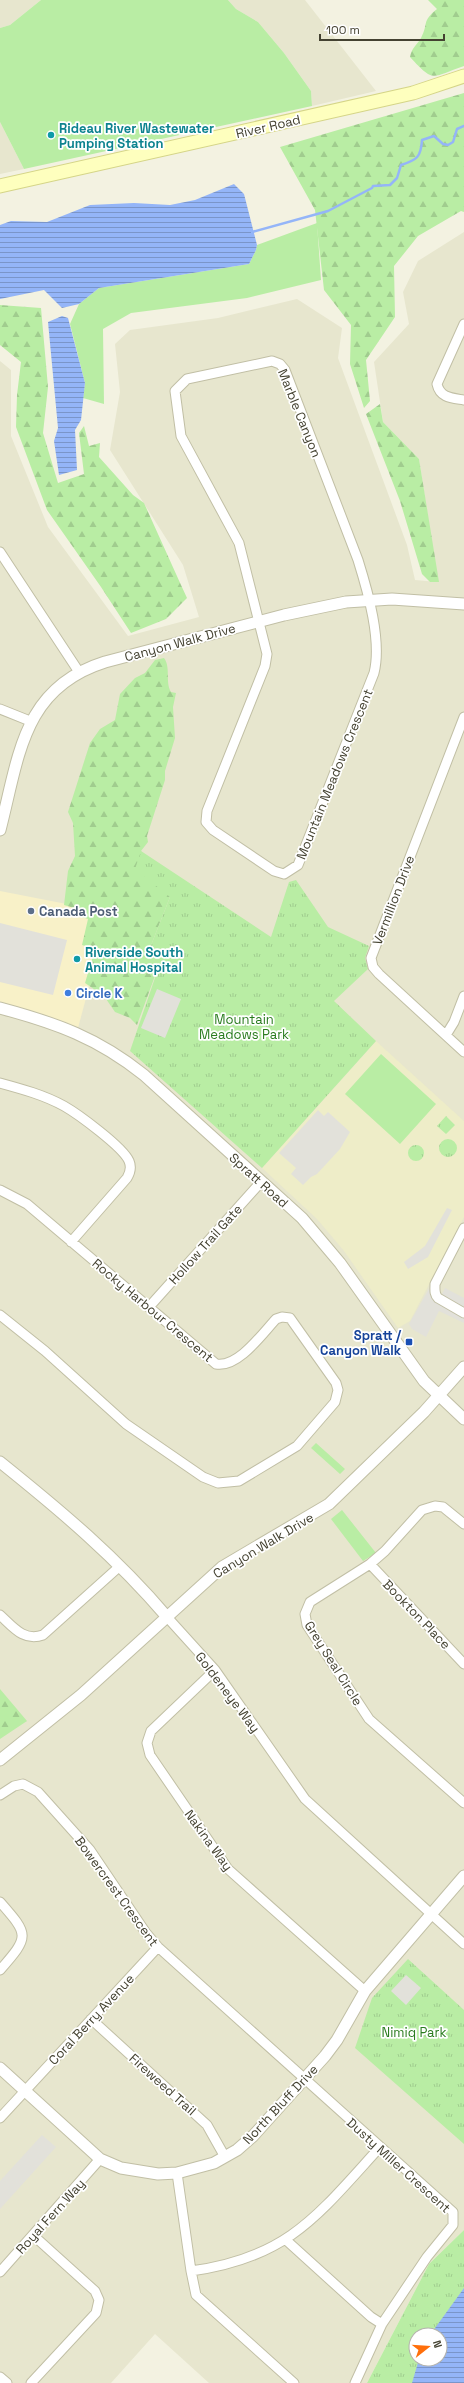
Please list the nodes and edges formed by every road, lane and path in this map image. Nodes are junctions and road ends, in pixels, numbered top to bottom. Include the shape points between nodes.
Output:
1 (464, 76) edge
2 (0, 186) edge
3 (464, 324) edge
4 (464, 400) edge
5 (0, 552) edge
6 (368, 599) junction
7 (464, 604) edge
8 (260, 621) junction
9 (79, 672) junction
10 (0, 709) edge
11 (464, 717) edge
12 (30, 722) junction
13 (2, 817) edge
14 (0, 830) edge
15 (464, 996) edge
16 (0, 1008) edge
17 (446, 1035) junction
18 (464, 1052) edge
19 (0, 1083) edge
20 (261, 1182) junction
21 (0, 1190) edge
22 (464, 1228) edge
23 (71, 1242) junction
24 (149, 1307) junction
25 (464, 1313) edge
26 (0, 1315) edge
27 (464, 1367) edge
28 (438, 1396) junction
29 (464, 1419) edge
30 (0, 1462) edge
31 (464, 1524) edge
32 (370, 1564) junction
33 (120, 1566) junction
34 (0, 1615) edge
35 (167, 1617) junction
36 (464, 1664) edge
37 (215, 1670) junction
38 (0, 1760) edge
39 (0, 1795) edge
40 (464, 1803) edge
41 (464, 1876) edge
42 (0, 1902) edge
43 (430, 1914) junction
44 (464, 1944) edge
45 (158, 1947) junction
46 (0, 1970) edge
47 (365, 1991) junction
48 (91, 2018) junction
49 (0, 2068) edge
50 (305, 2079) junction
51 (24, 2091) junction
52 (0, 2118) edge
53 (380, 2147) junction
54 (225, 2157) junction
55 (100, 2159) junction
56 (177, 2173) junction
57 (34, 2236) junction
58 (286, 2240) junction
59 (191, 2271) junction
60 (0, 2272) edge
61 (382, 2324) junction
62 (0, 2377) edge
63 (7, 2383) edge
64 (31, 2383) edge
65 (294, 2383) edge
66 (355, 2383) edge

1 - 2 main road, River Road via 413,93
3 - 4 street via 437,384 443,396
5 - 9 street
6 - 7 street, Canyon Walk Drive
6 - 8 street, Canyon Walk Drive via 321,606
6 - 8 street, Mountain Meadows Crescent via 377,649 374,673 298,865 284,874 274,871 212,830 206,822 207,810 267,660
6 - 8 street, Marble Canyon via 358,560 285,370 277,362 261,362 187,379 178,386 175,397 184,443 239,543
8 - 9 street, Canyon Walk Drive via 105,662
9 - 12 street, Canyon Walk Drive via 47,697
10 - 12 street
11 - 17 street, Vermillion Drive via 371,958 373,967 379,974
12 - 13 street, Canyon Walk Drive
13 - 14 street, Canyon Walk Drive
15 - 17 street
16 - 20 street, Spratt Road via 72,1030 118,1055 144,1075
17 - 18 street, Vermillion Drive
19 - 23 street via 37,1094 64,1106 101,1133 130,1162 131,1172
20 - 24 street, Hollow Trail Gate
20 - 28 street, Spratt Road via 322,1239 421,1377
21 - 23 street, Rocky Harbour Crescent via 27,1204
22 - 25 street via 434,1289 438,1298
23 - 24 street, Rocky Harbour Crescent
24 - 26 street, Rocky Harbour Crescent via 194,1347 221,1365 235,1361 276,1319 287,1317 336,1383 338,1390 335,1402 297,1446 239,1480 218,1483 203,1477 126,1424 45,1351
27 - 28 street, Canyon Walk Drive
28 - 29 street, Spratt Road
28 - 35 street, Canyon Walk Drive via 329,1504 222,1567
30 - 33 street, Goldeneye Way via 79,1527
31 - 32 street, Grey Seal Circle via 447,1509 435,1506 426,1508 385,1552
32 - 36 street, Bookton Place
32 - 40 street, Grey Seal Circle via 310,1602 305,1614 307,1625 369,1719
33 - 34 street via 43,1635 36,1638 20,1634
33 - 35 street, Goldeneye Way
35 - 37 street, Goldeneye Way
35 - 38 street, Canyon Walk Drive via 81,1695
37 - 43 street, Goldeneye Way via 305,1799
37 - 47 street, Nakina Way via 151,1731 147,1743 150,1755 228,1869
39 - 45 street, Bowercrest Crescent via 14,1786 23,1784 38,1792 90,1850
41 - 43 street, North Bluff Drive
42 - 46 street via 21,1927 23,1938 17,1951
43 - 44 street, Goldeneye Way
43 - 47 street, North Bluff Drive
45 - 48 street, Coral Berry Avenue
45 - 50 street, Bowercrest Crescent
47 - 50 street, North Bluff Drive via 334,2044
48 - 51 street, Coral Berry Avenue
48 - 54 street, Fireweed Trail via 207,2125
49 - 51 street, North Bluff Drive
50 - 53 street, Dusty Miller Crescent
50 - 54 street, North Bluff Drive via 253,2136
51 - 52 street, Coral Berry Avenue
51 - 55 street, North Bluff Drive
53 - 58 street via 332,2200 299,2232
53 - 61 street, Dusty Miller Crescent via 453,2212 454,2218 453,2225 427,2257
54 - 56 street, North Bluff Drive via 202,2167
55 - 56 street, North Bluff Drive via 121,2168 145,2173
55 - 57 street, Royal Fern Way
56 - 59 street
57 - 60 street, Royal Fern Way
57 - 64 street via 95,2292 99,2306 96,2313
58 - 59 street via 234,2264
58 - 61 street
59 - 65 street via 195,2291 200,2299
61 - 66 street, Dusty Miller Crescent
62 - 63 street

